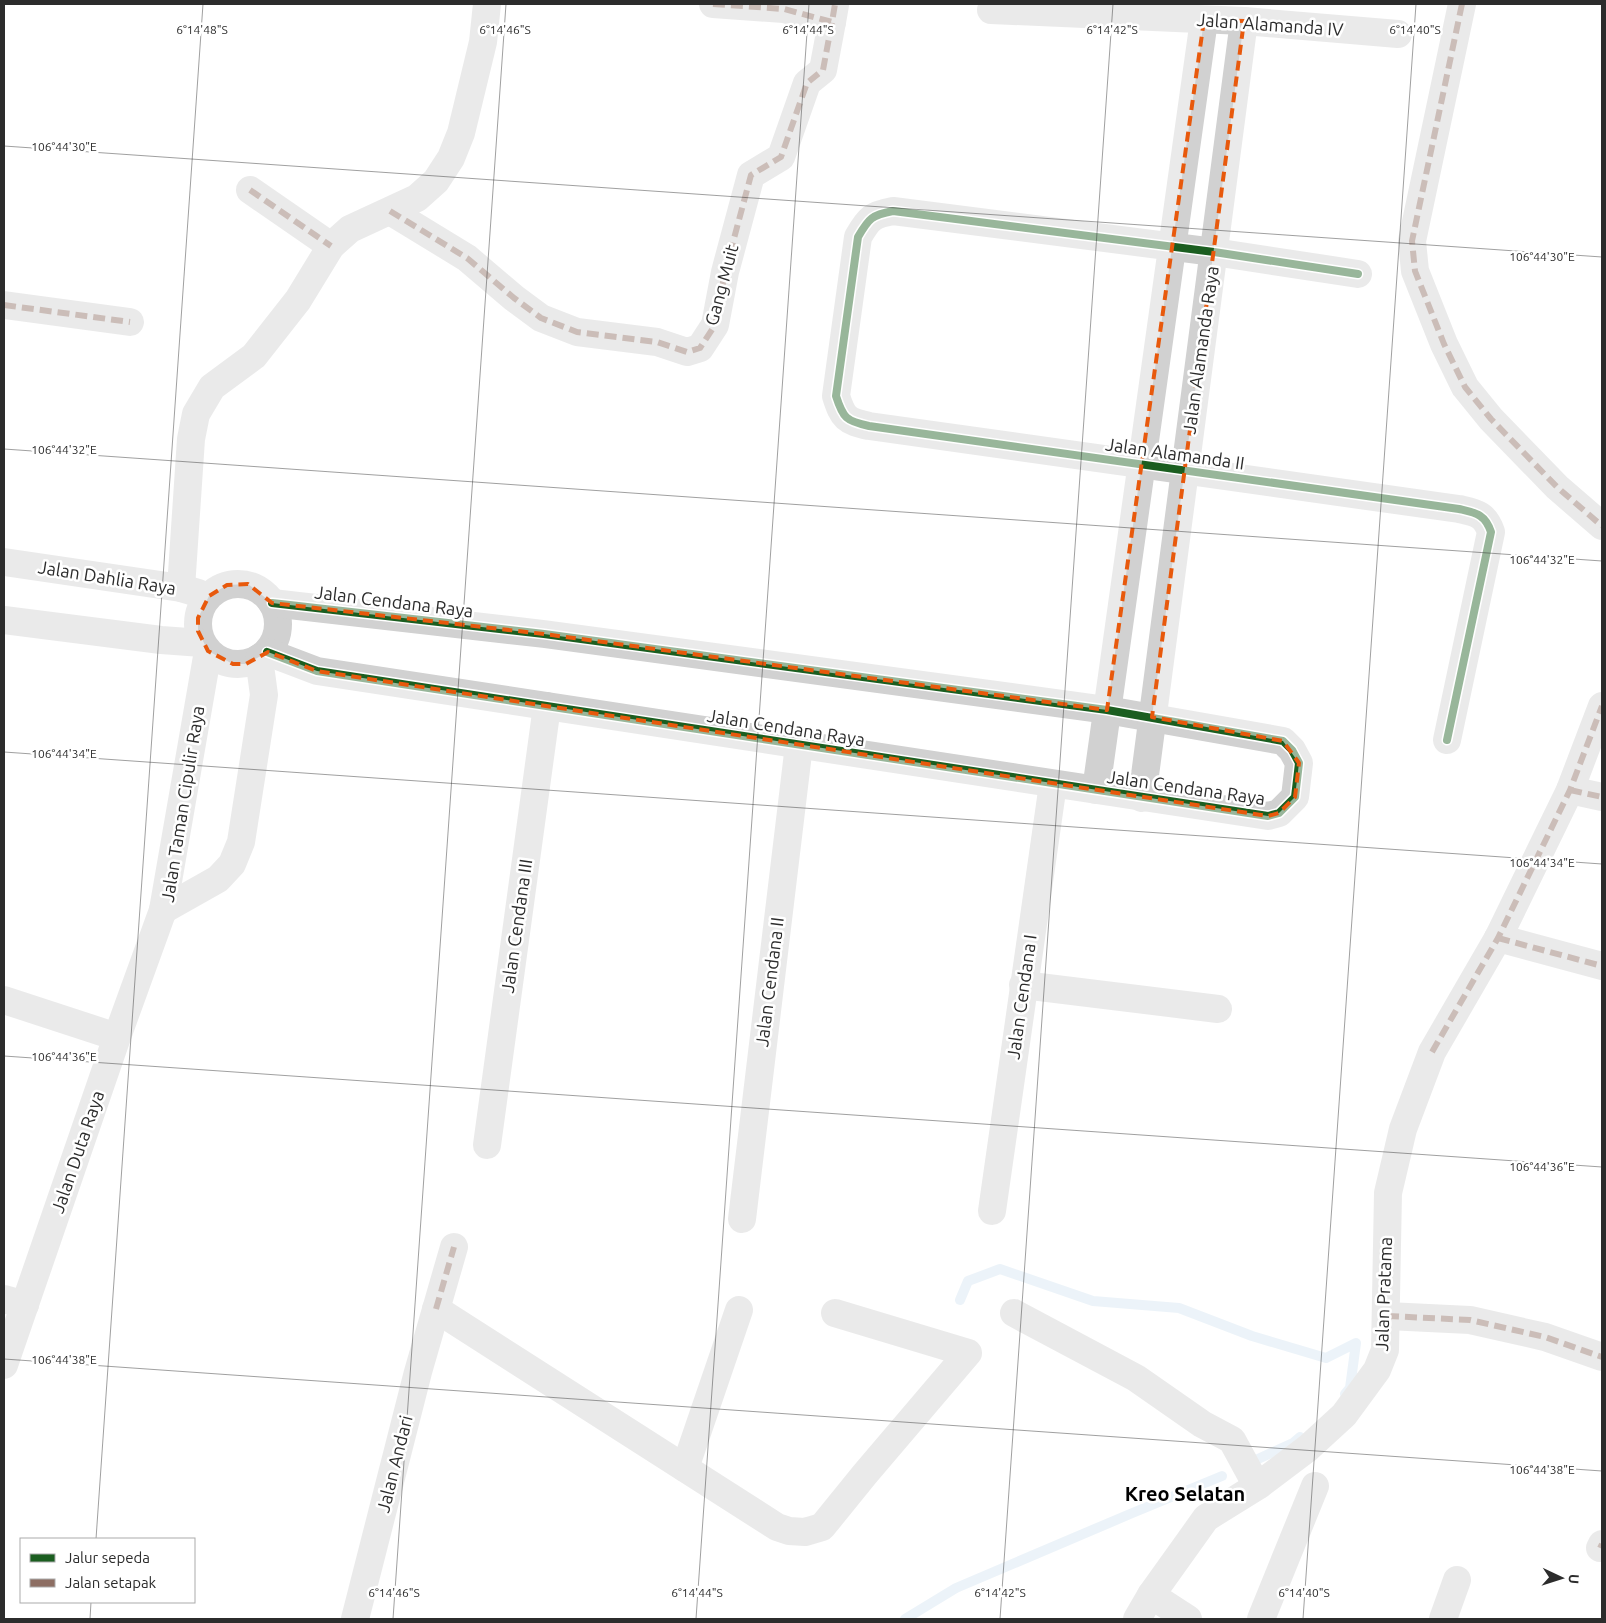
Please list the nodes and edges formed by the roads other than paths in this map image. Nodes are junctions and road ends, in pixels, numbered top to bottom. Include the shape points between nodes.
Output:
1 (487, 4) edge
2 (713, 4) edge
3 (1462, 4) edge
4 (992, 10) dead end
5 (834, 13) edge
6 (1204, 20) junction
7 (1244, 21) junction
8 (1398, 34) dead end
9 (250, 190) dead end
10 (390, 211) junction
11 (331, 246) junction
12 (1172, 248) junction
13 (1214, 252) junction
14 (1358, 274) dead end
15 (4, 305) edge
16 (130, 322) dead end
17 (1141, 464) junction
18 (1185, 471) junction
19 (1602, 526) edge
20 (4, 562) edge
21 (181, 588) junction
22 (209, 596) junction
23 (272, 603) junction
24 (4, 620) edge
25 (205, 647) junction
26 (263, 655) junction
27 (547, 706) junction
28 (1602, 706) edge
29 (1107, 710) junction
30 (1152, 717) junction
31 (1447, 740) dead end
32 (799, 745) junction
33 (1053, 784) junction
34 (1096, 790) junction
35 (1570, 790) junction
36 (1602, 797) edge
37 (1142, 798) junction
38 (163, 910) junction
39 (1498, 938) junction
40 (1602, 966) edge
41 (1023, 985) junction
42 (4, 1000) edge
43 (1218, 1009) dead end
44 (121, 1026) junction
45 (487, 1145) dead end
46 (992, 1211) dead end
47 (742, 1219) dead end
48 (454, 1247) dead end
49 (14, 1302) edge
50 (436, 1309) junction
51 (738, 1310) dead end
52 (835, 1313) dead end
53 (1014, 1313) dead end
54 (1387, 1316) junction
55 (1602, 1357) edge
56 (4, 1365) edge
57 (685, 1468) junction
58 (1259, 1486) junction
59 (1315, 1486) dead end
60 (1457, 1580) dead end
61 (1151, 1595) junction
62 (355, 1619) edge
63 (1137, 1619) edge
64 (1188, 1619) edge
65 (1262, 1619) edge
66 (1443, 1619) edge

1 - 10 street via 483,42 461,134 451,158 436,181 417,198
2 - 5 street
3 - 19 street via 1412,241 1415,271 1444,344 1466,387 1491,419 1557,488
4 - 6 street, Jalan Alamanda IV
5 - 10 street, Gang Muit via 823,70 807,83 781,157 751,174 715,325 700,348 687,352 657,342 577,332 540,318 467,258
6 - 7 street, Jalan Alamanda IV
6 - 12 street
7 - 8 street, Jalan Alamanda IV
7 - 13 street, Jalan Alamanda Raya
9 - 11 street
10 - 11 street via 350,230
11 - 21 street via 298,300 254,356 212,388 196,414 191,440
12 - 13 street, Jalan Alamanda II
12 - 17 street
12 - 17 street, Jalan Alamanda II via 893,211 868,220 858,237 836,396 842,414 851,422
13 - 14 street, Jalan Alamanda II
13 - 18 street, Jalan Alamanda Raya
15 - 16 street
17 - 18 street, Jalan Alamanda II
17 - 29 street
18 - 30 street, Jalan Alamanda Raya
18 - 31 street, Jalan Alamanda II via 1458,509 1487,521 1491,532
20 - 21 street, Jalan Dahlia Raya
21 - 22 street, Jalan Dahlia Raya
22 - 23 street via 217,589 237,583 248,584 258,588
22 - 25 street via 198,618 198,631
23 - 26 street via 277,612 277,634
23 - 29 street, Jalan Cendana Raya via 554,635
24 - 25 street
25 - 26 street via 219,660 233,664 246,664
25 - 38 street, Jalan Taman Cipulir Raya
26 - 27 street, Jalan Cendana Raya via 317,671
26 - 38 street, Jalan Taman Cipulir Raya via 264,695 241,842 232,864 218,879
27 - 32 street, Jalan Cendana Raya
27 - 45 street, Jalan Cendana III
28 - 35 street, Jalan Pratama
29 - 30 street, Jalan Cendana Raya
29 - 34 street
30 - 37 street, Jalan Alamanda Raya
30 - 37 street, Jalan Cendana Raya via 1283,741 1300,763 1295,797 1286,807 1268,816
32 - 33 street, Jalan Cendana Raya
32 - 47 street, Jalan Cendana II
33 - 34 street, Jalan Cendana Raya
33 - 41 street, Jalan Cendana I
34 - 37 street, Jalan Cendana Raya
35 - 36 street
35 - 39 street, Jalan Pratama
38 - 44 street, Jalan Duta Raya
39 - 40 street
39 - 54 street, Jalan Pratama via 1432,1052 1403,1129 1388,1193
41 - 43 street
41 - 46 street, Jalan Cendana I
42 - 44 street
44 - 49 street, Jalan Duta Raya
48 - 50 street, Jalan Andari
49 - 56 street, Jalan Duta Raya
50 - 57 street
50 - 62 street, Jalan Andari
51 - 57 street
52 - 57 street via 968,1353 822,1527 805,1532 777,1527
53 - 58 street via 1136,1378 1202,1424 1232,1440
54 - 55 street via 1470,1320 1545,1337
54 - 58 street, Jalan Pratama via 1385,1350 1377,1370 1344,1415
58 - 61 street, Jalan Pratama via 1206,1518
59 - 65 street
60 - 66 street
61 - 63 street, Jalan Pratama
61 - 64 street

